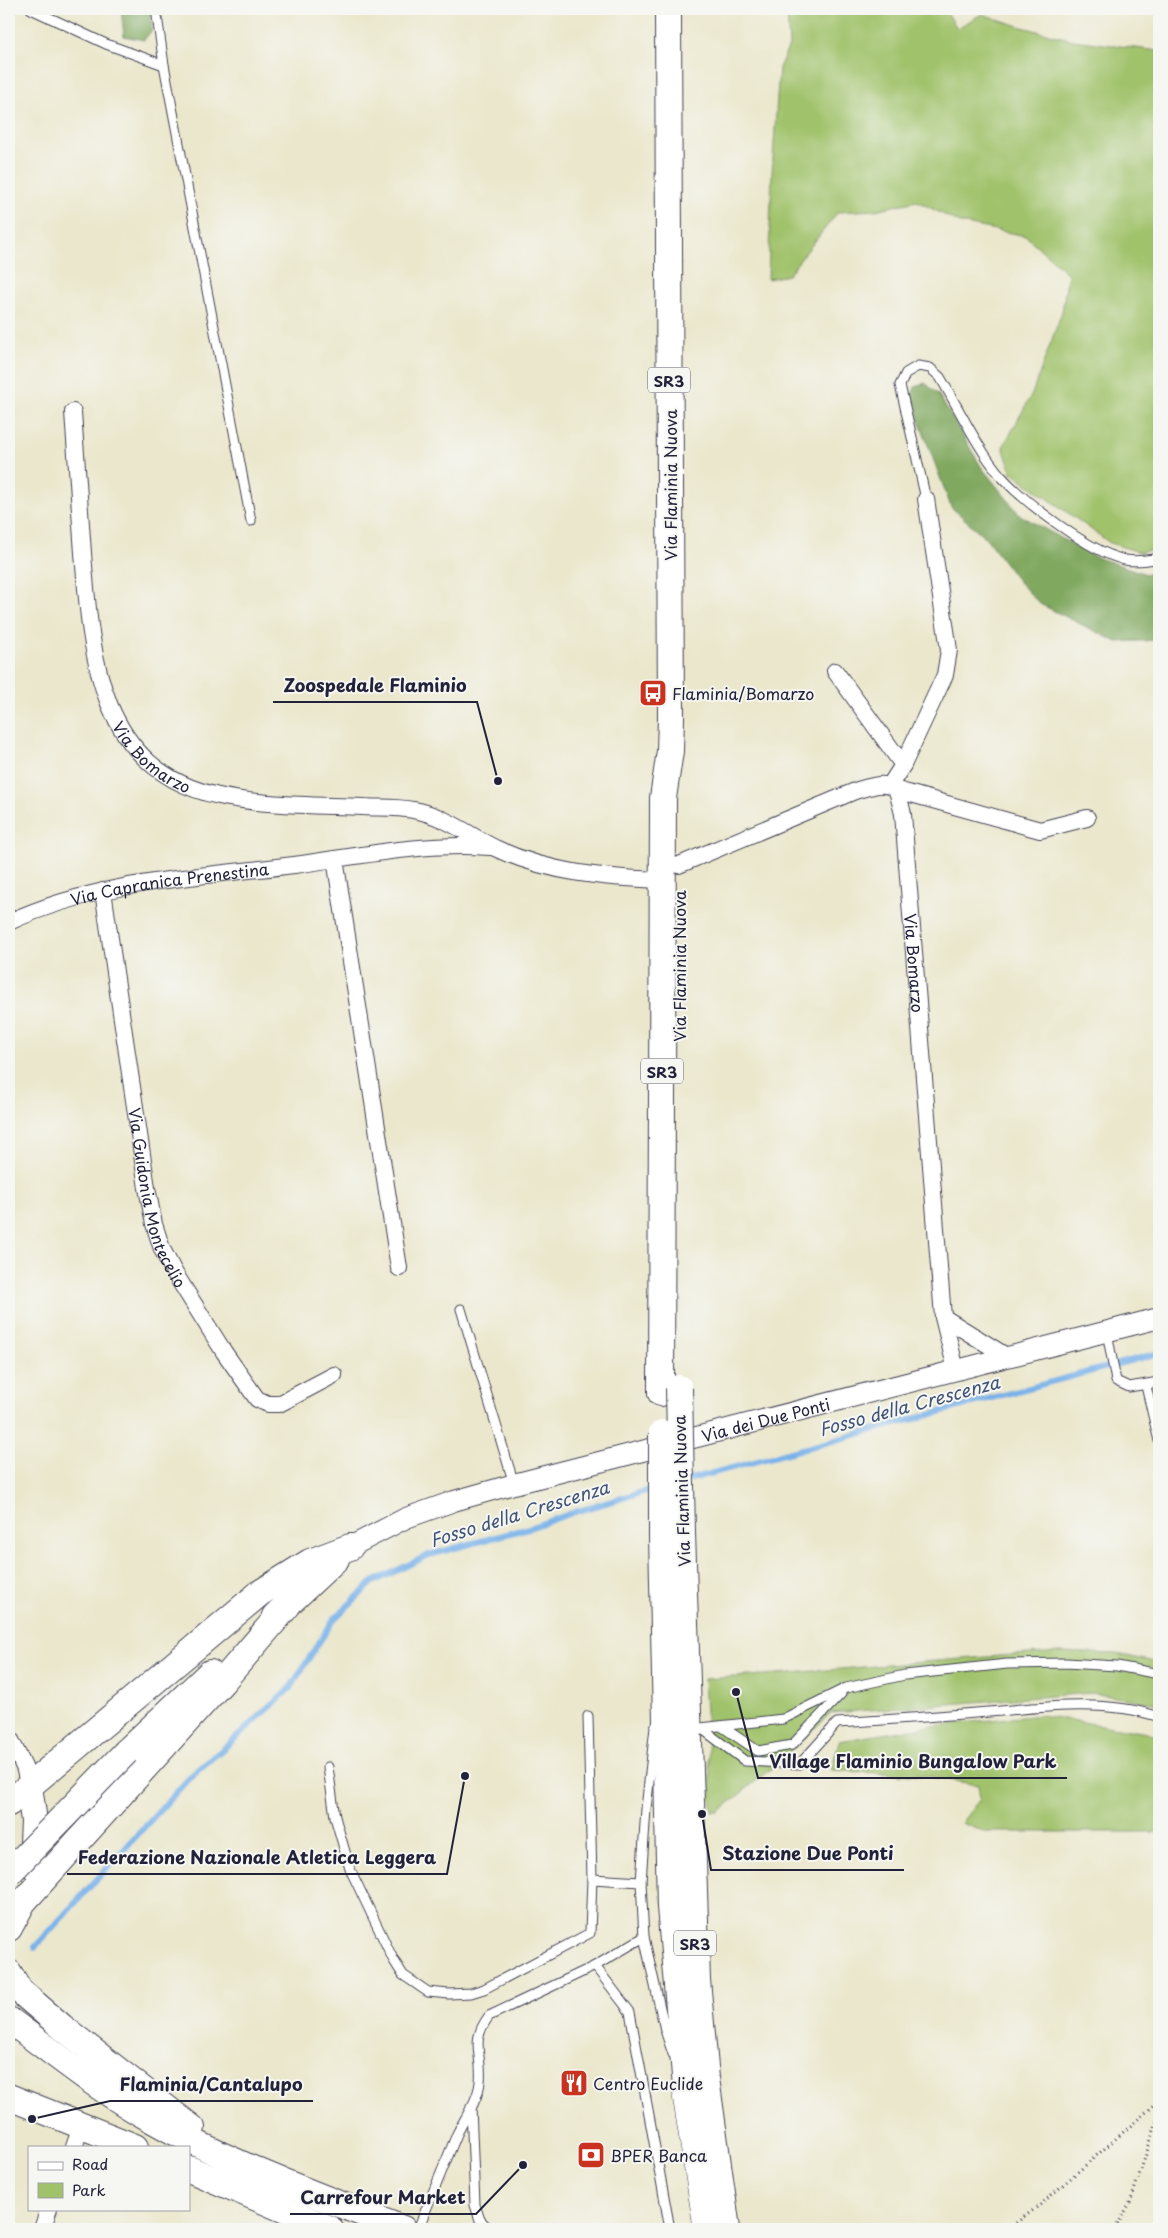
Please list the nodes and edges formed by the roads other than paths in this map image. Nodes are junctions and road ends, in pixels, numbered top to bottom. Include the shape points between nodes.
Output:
1 (31, 9) edge
2 (156, 9) edge
3 (668, 9) edge
4 (164, 64) junction
5 (73, 412) dead end
6 (926, 499) joint
7 (251, 521) dead end
8 (1159, 558) edge
9 (835, 671) dead end
10 (904, 765) junction
11 (894, 787) junction
12 (1087, 818) dead end
13 (495, 848) junction
14 (335, 860) junction
15 (671, 873) junction
16 (103, 891) junction
17 (9, 922) edge
18 (399, 1268) dead end
19 (461, 1309) dead end
20 (943, 1317) junction
21 (1159, 1318) edge
22 (1108, 1341) junction
23 (1006, 1356) junction
24 (956, 1370) junction
25 (334, 1375) dead end
26 (1159, 1382) edge
27 (1146, 1386) junction
28 (1159, 1441) edge
29 (514, 1484) junction
30 (672, 1534) junction
31 (350, 1547) junction
32 (288, 1605) junction
33 (665, 1655) junction
34 (1159, 1674) edge
35 (846, 1688) junction
36 (588, 1716) dead end
37 (1159, 1716) edge
38 (721, 1726) junction
39 (696, 1728) junction
40 (9, 1736) edge
41 (328, 1768) dead end
42 (29, 1786) junction
43 (9, 1803) edge
44 (9, 1873) edge
45 (592, 1879) junction
46 (641, 1882) junction
47 (24, 1902) junction
48 (9, 1928) edge
49 (644, 1937) junction
50 (595, 1966) junction
51 (9, 1973) edge
52 (9, 2020) edge
53 (9, 2097) edge
54 (687, 2098) junction
55 (471, 2107) junction
56 (78, 2136) edge
57 (130, 2146) edge
58 (234, 2161) junction
59 (190, 2170) edge
60 (49, 2210) edge
61 (42, 2229) edge
62 (330, 2229) edge
63 (403, 2229) edge
64 (418, 2229) edge
65 (489, 2229) edge
66 (670, 2229) edge
67 (708, 2229) edge
68 (727, 2229) edge

1 - 4 lane via 106,44
2 - 4 lane
3 - 15 main road, Via Flaminia Nuova / SR3 via 670,751 677,788
4 - 7 lane
5 - 13 street, Via Bomarzo via 86,592 98,675 122,728 149,764 183,784 220,796 425,812 448,821
6 - 8 lane via 900,385 906,372 918,366 930,368 940,377 1000,474 1028,502 1110,555 1127,560
6 - 10 street via 949,650 945,675
9 - 10 street
10 - 11 street
11 - 12 street via 1040,830
11 - 15 street, Via Bomarzo via 883,784 855,791
11 - 20 street, Via Bomarzo via 903,814
13 - 14 street, Via Bomarzo via 430,846
13 - 15 street, Via Bomarzo via 536,863 582,874 616,878
14 - 16 street, Via Capranica Prenestina
14 - 18 street
15 - 30 main road, Via Flaminia Nuova / SR3, bridge
16 - 17 street, Via Capranica Prenestina via 62,901
16 - 25 street, Via Guidonia Montecelio via 147,1188 162,1250 257,1399 279,1404
19 - 29 lane
20 - 23 street
20 - 24 street, Via Bomarzo
21 - 22 street, Via dei Due Ponti
22 - 23 street, Via dei Due Ponti
22 - 27 lane via 1116,1381 1129,1387
23 - 24 street, Via dei Due Ponti
24 - 29 street, Via dei Due Ponti
26 - 27 lane
27 - 28 lane
29 - 31 street, Via dei Due Ponti via 406,1518
30 - 33 main road, Via Flaminia Nuova / SR3
30 - 39 main road, Via Flaminia Nuova / SR3
31 - 32 main road
31 - 42 main road via 310,1562 260,1593
32 - 44 main road, bridge via 207,1675 126,1752
32 - 47 main road
33 - 46 lane via 650,1764
33 - 54 main road, Via Flaminia Nuova / SR3 via 670,1907
34 - 35 lane via 1117,1666 1007,1664 906,1675
35 - 38 lane via 783,1719
35 - 38 lane via 792,1744 758,1752
36 - 45 lane
37 - 39 lane via 1103,1707 1027,1709 837,1724 800,1764 745,1760
38 - 39 lane
39 - 68 main road, Via Flaminia Nuova / SR3 via 693,1891 697,1980 706,2078
40 - 42 street
41 - 45 lane via 336,1817 350,1870 393,1960 403,1975 428,1992 449,1994 484,1990 590,1933
42 - 43 main road
42 - 47 main road via 34,1836
45 - 46 lane
46 - 49 lane
47 - 48 main road
49 - 50 lane
49 - 54 lane via 665,2030
50 - 55 lane via 489,2016 480,2028 477,2041 480,2080 478,2094
50 - 66 lane via 630,2012
51 - 58 main road via 20,1991 62,2027
52 - 58 main road via 132,2108
53 - 56 main road
54 - 67 highway, SR3
55 - 64 lane
55 - 65 lane via 475,2205 480,2220
56 - 57 main road
58 - 63 main road
59 - 62 main road
60 - 61 street

